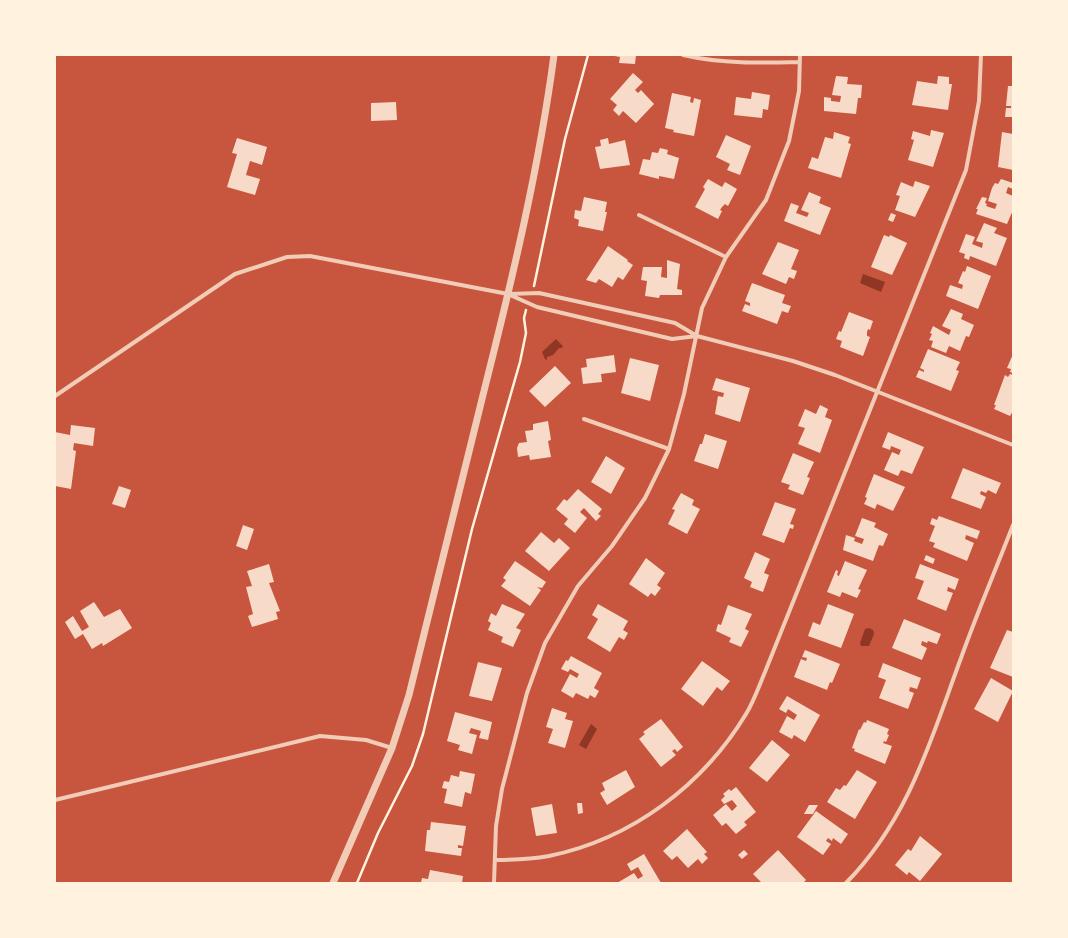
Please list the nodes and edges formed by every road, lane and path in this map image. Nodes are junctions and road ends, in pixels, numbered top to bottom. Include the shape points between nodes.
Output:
1 (554, 55) edge
2 (588, 55) edge
3 (683, 55) edge
4 (800, 55) edge
5 (981, 55) edge
6 (800, 62) junction
7 (638, 215) dead end
8 (726, 257) junction
9 (532, 293) junction
10 (508, 294) junction
11 (528, 303) junction
12 (697, 336) junction
13 (876, 391) junction
14 (55, 396) edge
15 (584, 419) dead end
16 (1013, 445) edge
17 (669, 449) junction
18 (1013, 525) edge
19 (392, 748) junction
20 (55, 800) edge
21 (495, 860) junction
22 (333, 883) edge
23 (357, 883) edge
24 (494, 883) edge
25 (846, 883) edge

1 - 10 street via 549,96 529,200
2 - 9 path via 565,139
3 - 6 street via 713,61
4 - 6 street
5 - 13 street via 979,101 966,170
6 - 8 street via 799,91 789,141 779,169 766,200
7 - 8 street
8 - 12 street via 702,308
9 - 10 street
9 - 12 street via 675,323
10 - 11 street
10 - 14 street via 310,256 287,257 235,274
10 - 19 street via 409,695
11 - 12 street via 672,339
11 - 23 path via 524,318 526,333 520,362 472,529 423,734 412,766 378,833
12 - 13 street via 793,361
12 - 17 street
13 - 16 street
13 - 21 street via 765,672 747,713 724,747 697,778 669,802 638,822 609,836 550,856
15 - 17 street
17 - 21 street via 645,498 612,546 578,586 545,644 526,693 502,789 496,826
18 - 25 street via 961,657 928,753 907,797 882,838
19 - 20 street via 366,740 320,736
19 - 22 street
21 - 24 street

